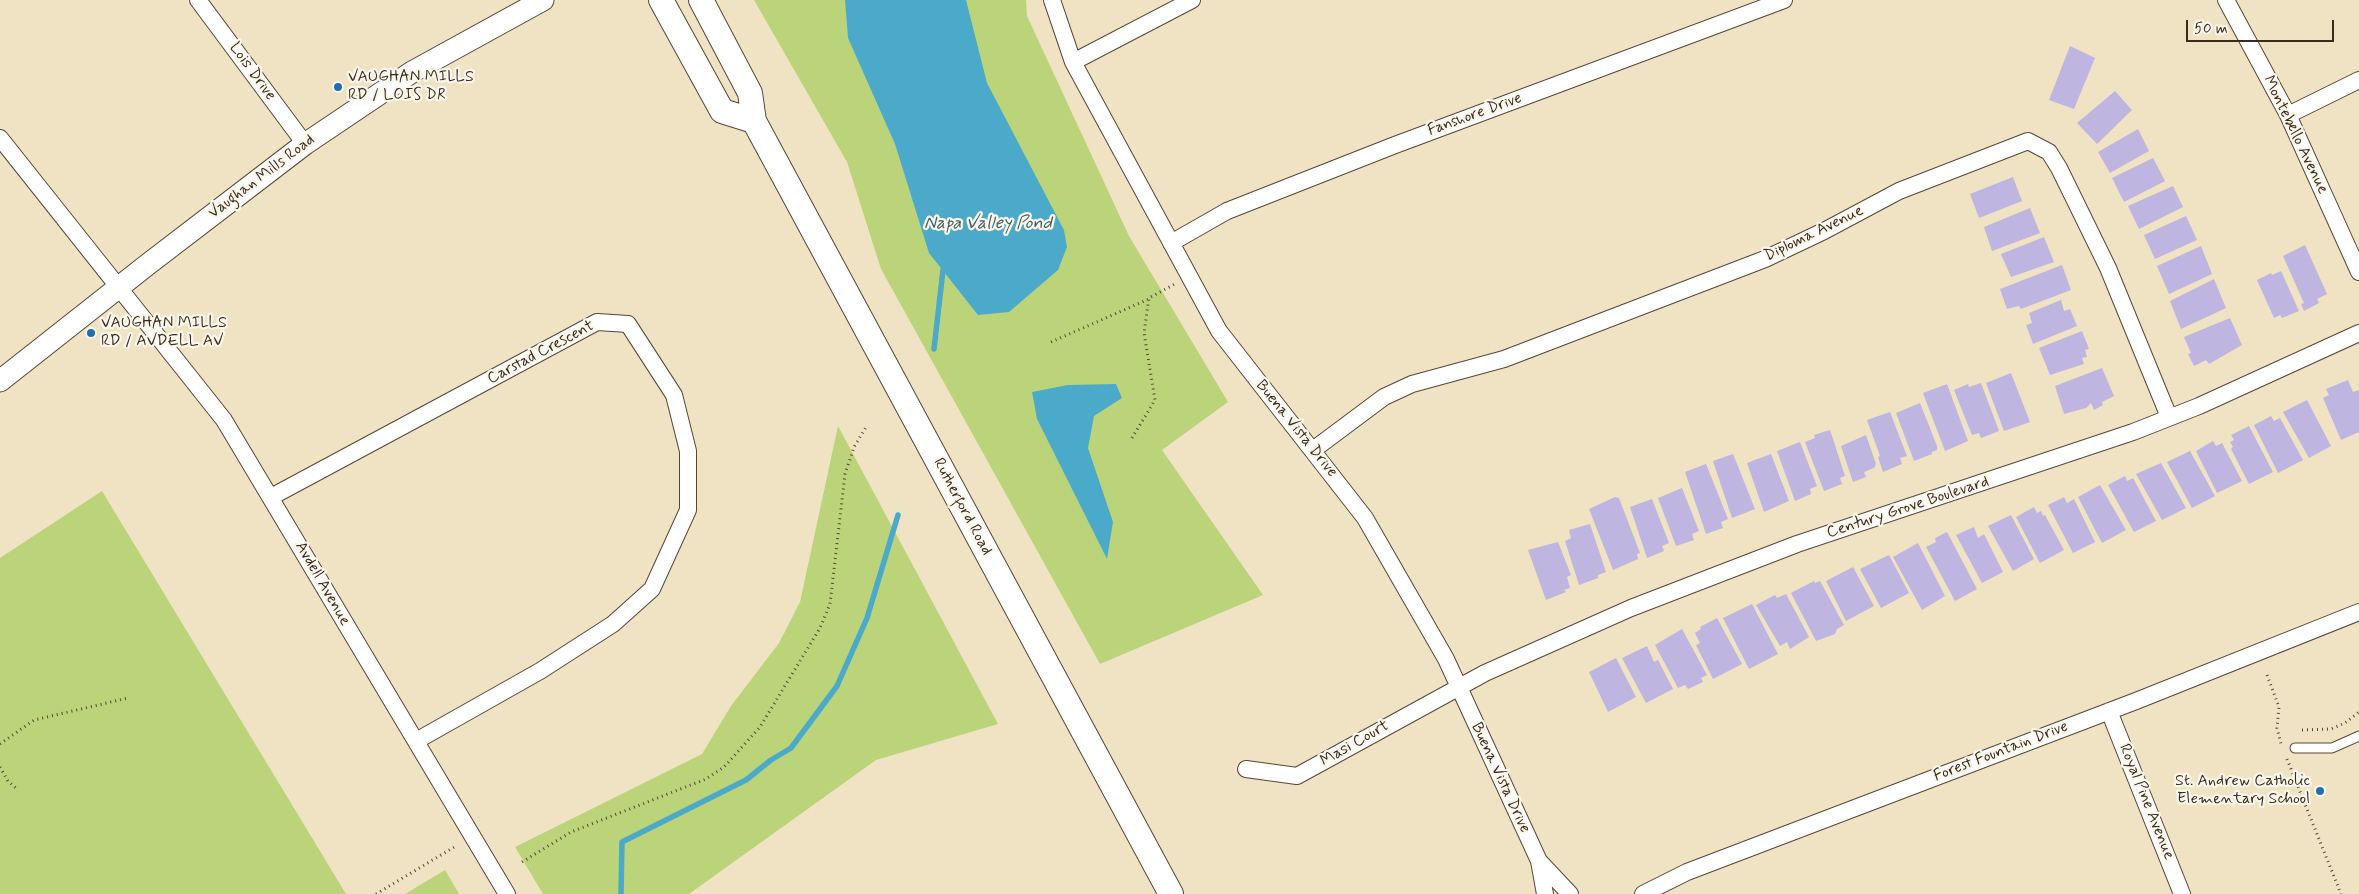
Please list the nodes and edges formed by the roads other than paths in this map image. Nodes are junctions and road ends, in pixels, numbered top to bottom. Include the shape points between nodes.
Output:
1 (198, 0) edge
2 (543, 0) edge
3 (661, 0) edge
4 (701, 0) edge
5 (1052, 0) edge
6 (1192, 0) edge
7 (1784, 0) edge
8 (2226, 0) edge
9 (1751, 6) edge
10 (1073, 62) junction
11 (2359, 80) edge
12 (2288, 115) junction
13 (754, 121) junction
14 (0, 138) edge
15 (305, 144) junction
16 (1170, 243) junction
17 (2359, 272) edge
18 (119, 286) junction
19 (2359, 333) edge
20 (0, 381) edge
21 (2169, 417) junction
22 (1313, 450) junction
23 (271, 497) junction
24 (2359, 612) edge
25 (1458, 687) junction
26 (2109, 711) junction
27 (2359, 736) edge
28 (416, 741) junction
29 (2295, 748) dead end
30 (1246, 770) dead end
31 (1539, 861) junction
32 (507, 894) edge
33 (1171, 894) edge
34 (1545, 894) edge
35 (1570, 894) edge
36 (1643, 894) edge
37 (2182, 894) edge

1 - 15 street, Lois Drive
2 - 15 street, Vaughan Mills Road via 412,72
3 - 13 main road via 722,111
4 - 13 main road, Rutherford Road via 750,92
5 - 10 street, Buena Vista Drive
6 - 10 street
7 - 9 street, Fanshore Drive
8 - 12 street, Montebello Avenue
9 - 16 street, Fanshore Drive via 1227,212
10 - 16 street, Buena Vista Drive
11 - 12 street
12 - 17 street, Montebello Avenue
13 - 33 main road, Rutherford Road
14 - 18 street, Avdell Avenue
15 - 18 street, Vaughan Mills Road
16 - 22 street, Buena Vista Drive via 1219,331
18 - 20 street, Vaughan Mills Road
18 - 23 street, Avdell Avenue via 224,420
19 - 21 street, Century Grove Boulevard
21 - 22 street, Diploma Avenue via 2108,268 2059,168 2049,152 2028,141 1899,191 1765,259 1504,359 1405,388 1369,407
21 - 25 street, Century Grove Boulevard via 2055,459 1797,544 1631,608
22 - 25 street, Buena Vista Drive via 1365,518 1446,659
23 - 28 street, Avdell Avenue
23 - 28 street, Carstad Crescent via 597,322 628,324 674,395 688,451 688,510 652,589 613,624 540,671
24 - 26 street, Forest Fountain Drive
25 - 30 street, Masi Court via 1297,776
25 - 31 street, Buena Vista Drive
26 - 36 street, Forest Fountain Drive via 1688,872
26 - 37 street, Royal Pine Avenue
27 - 29 lane via 2332,748
28 - 32 street, Avdell Avenue
31 - 34 street, Buena Vista Drive
31 - 35 street, Buena Vista Drive

